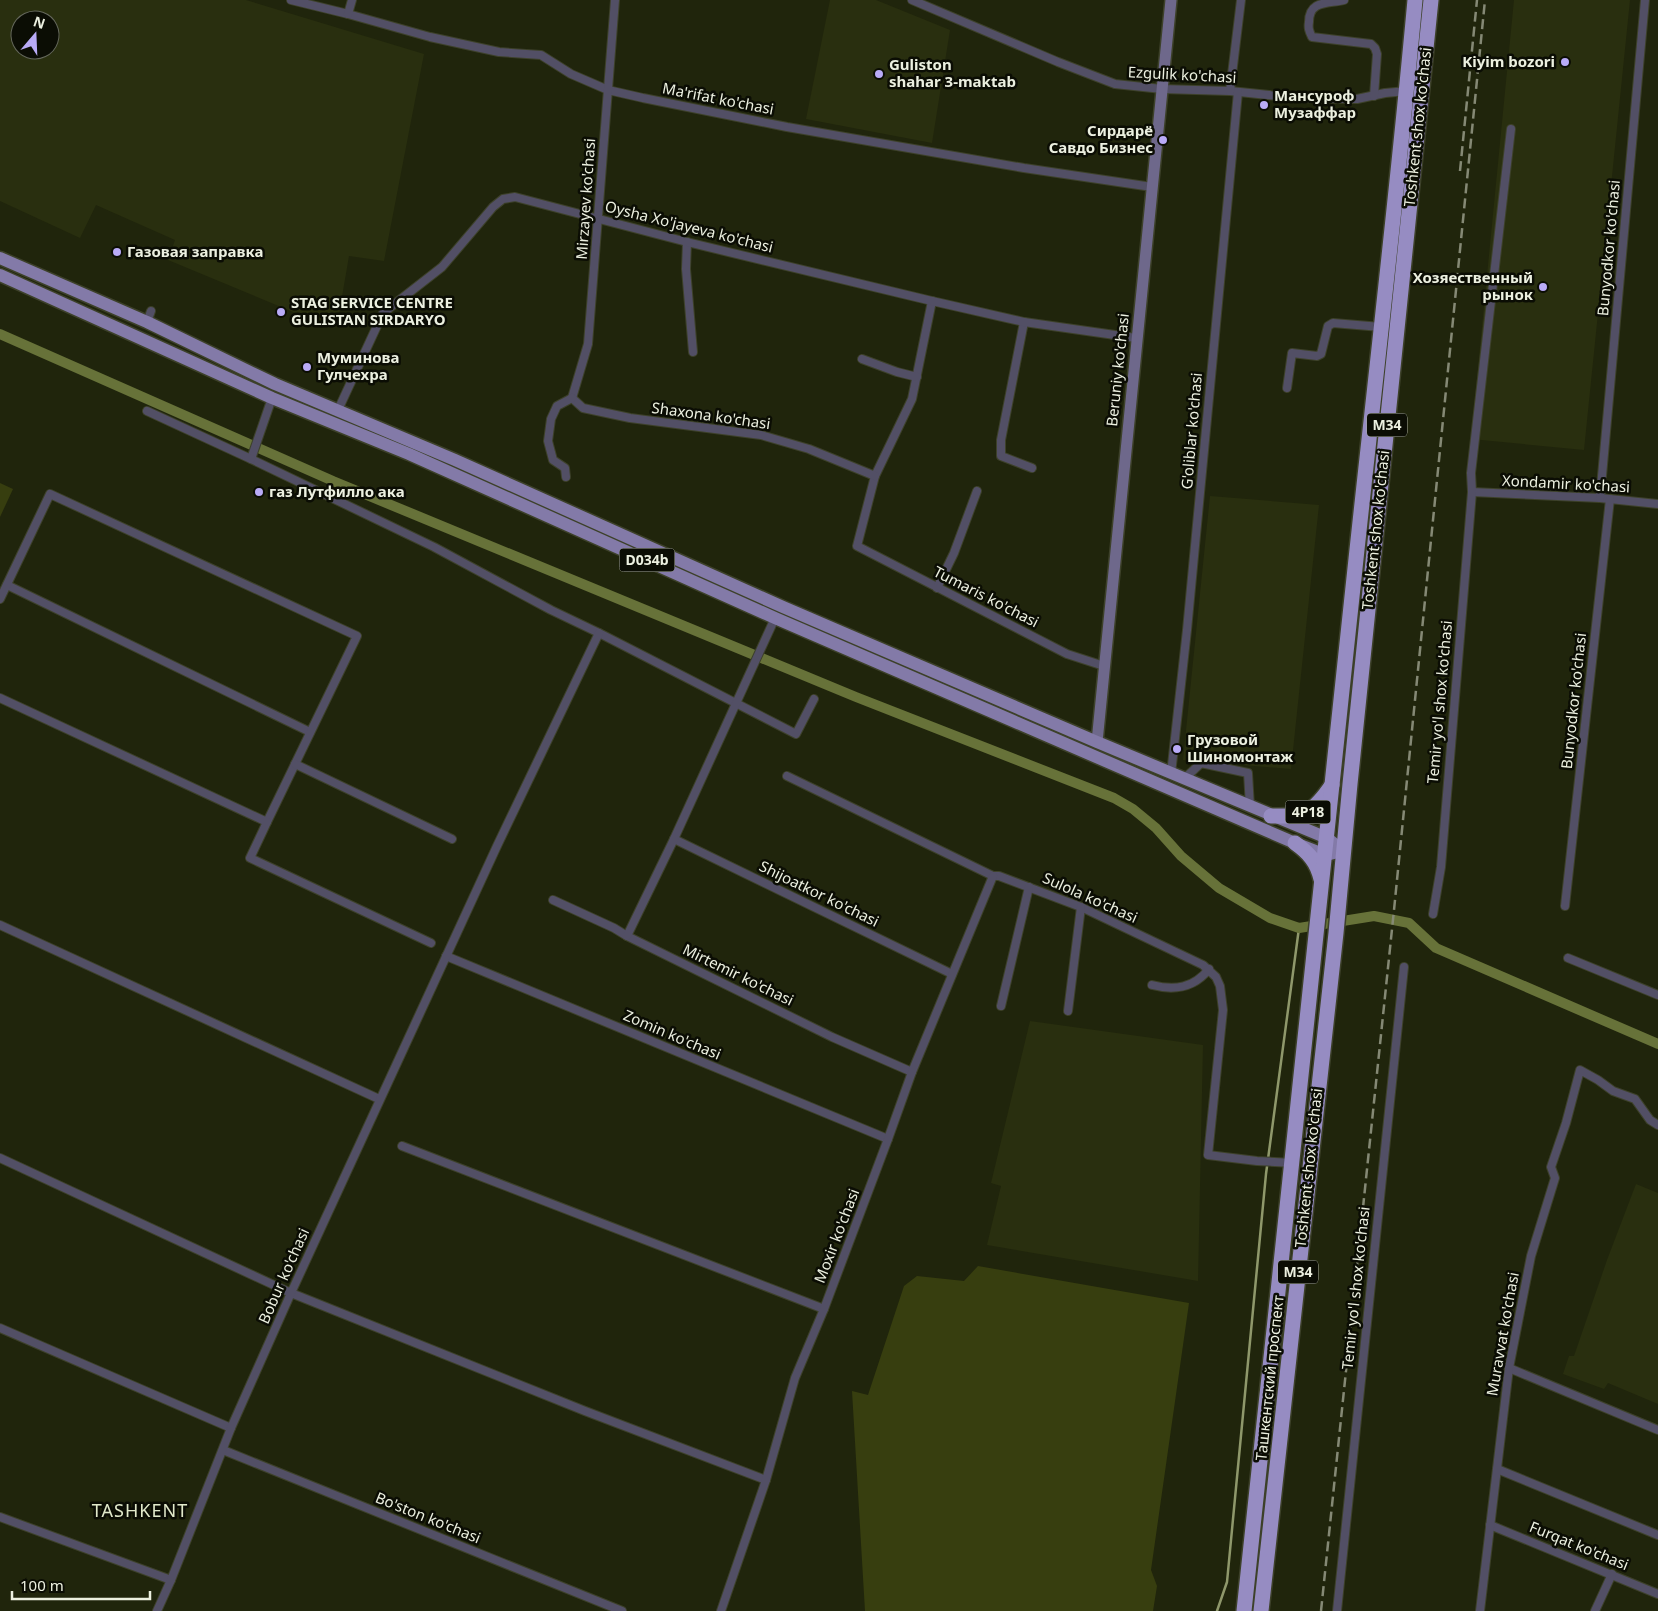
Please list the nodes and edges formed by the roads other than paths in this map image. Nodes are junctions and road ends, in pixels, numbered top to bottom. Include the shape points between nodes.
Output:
1 (291, 0) edge
2 (352, 0) edge
3 (616, 0) edge
4 (912, 0) edge
5 (1171, 0) edge
6 (1241, 0) edge
7 (1344, 0) edge
8 (1415, 0) edge
9 (1431, 0) edge
10 (1645, 0) edge
11 (348, 14) junction
12 (1162, 89) junction
13 (608, 90) junction
14 (1234, 91) junction
15 (1407, 91) junction
16 (1374, 96) junction
17 (1511, 129) dead end
18 (1152, 187) junction
19 (598, 219) junction
20 (687, 242) junction
21 (0, 258) edge
22 (0, 276) edge
23 (932, 301) junction
24 (1024, 322) junction
25 (1381, 327) junction
26 (1136, 338) junction
27 (693, 352) dead end
28 (862, 359) dead end
29 (917, 377) junction
30 (1286, 388) dead end
31 (272, 398) junction
32 (572, 398) junction
33 (338, 410) junction
34 (147, 411) dead end
35 (252, 457) junction
36 (1032, 468) dead end
37 (876, 476) junction
38 (566, 477) dead end
39 (977, 491) dead end
40 (1472, 492) junction
41 (1600, 498) junction
42 (1610, 499) junction
43 (1658, 504) edge
44 (7, 586) junction
45 (937, 588) junction
46 (0, 599) edge
47 (775, 618) junction
48 (599, 633) junction
49 (1104, 666) junction
50 (0, 698) edge
51 (814, 699) dead end
52 (737, 704) junction
53 (310, 732) junction
54 (1097, 742) junction
55 (295, 764) junction
56 (1171, 774) junction
57 (787, 776) dead end
58 (1184, 779) junction
59 (1333, 784) junction
60 (1350, 784) junction
61 (1250, 807) junction
62 (1271, 816) junction
63 (267, 822) junction
64 (1327, 838) junction
65 (452, 839) dead end
66 (674, 839) junction
67 (1295, 844) junction
68 (1343, 850) junction
69 (1326, 855) junction
70 (993, 876) junction
71 (1322, 886) junction
72 (1030, 887) junction
73 (553, 900) dead end
74 (1565, 906) dead end
75 (1081, 907) junction
76 (1433, 914) dead end
77 (0, 925) edge
78 (627, 936) junction
79 (430, 943) dead end
80 (446, 956) junction
81 (1568, 958) dead end
82 (1404, 967) dead end
83 (1209, 969) junction
84 (952, 974) junction
85 (1152, 985) dead end
86 (1658, 995) edge
87 (1001, 1006) dead end
88 (1068, 1011) dead end
89 (912, 1072) junction
90 (379, 1099) junction
91 (1658, 1125) edge
92 (888, 1139) junction
93 (402, 1146) dead end
94 (0, 1158) edge
95 (1293, 1163) junction
96 (291, 1293) junction
97 (824, 1310) junction
98 (0, 1328) edge
99 (1509, 1368) junction
100 (231, 1428) junction
101 (1658, 1430) edge
102 (223, 1450) junction
103 (1497, 1469) junction
104 (766, 1480) junction
105 (0, 1517) edge
106 (1490, 1525) junction
107 (1658, 1535) edge
108 (1612, 1574) junction
109 (171, 1580) junction
110 (1658, 1594) edge
111 (157, 1611) edge
112 (622, 1611) edge
113 (721, 1611) edge
114 (1244, 1611) edge
115 (1261, 1611) edge
116 (1336, 1611) edge
117 (1480, 1611) edge
118 (1596, 1611) edge

1 - 11 street, Ma'rifat ko'chasi
2 - 11 street
3 - 13 street, Mirzayev ko'chasi
4 - 12 street, Ezgulik ko'chasi via 1115,84
5 - 12 street, Beruniy ko'chasi
6 - 14 street, G'oliblar ko'chasi
7 - 16 street via 1314,7 1309,16 1308,30 1312,37 1371,44 1376,48
8 - 15 highway, Toshkent shox ko'chasi / M34
9 - 60 highway, Toshkent shox ko'chasi / M34
10 - 41 street, Bunyodkor ko'chasi
11 - 13 street, Ma'rifat ko'chasi via 499,52 541,55
12 - 14 street, Ezgulik ko'chasi
12 - 18 street, Beruniy ko'chasi
13 - 18 street, Ma'rifat ko'chasi via 787,127
13 - 19 street, Mirzayev ko'chasi
14 - 16 street, Ezgulik ko'chasi via 1297,98 1357,99
14 - 56 street, G'oliblar ko'chasi via 1187,630
15 - 16 street, Ezgulik ko'chasi
15 - 25 highway, Toshkent shox ko'chasi / M34
17 - 40 street, Temir yo'l shox ko'chasi via 1471,473
18 - 26 street, Beruniy ko'chasi
19 - 20 street, Oysha Xo'jayeva ko'chasi
19 - 32 street, Mirzayev ko'chasi via 588,344
19 - 33 street, Oysha Xo'jayeva ko'chasi via 515,197 503,199 442,267 383,313
20 - 23 street, Oysha Xo'jayeva ko'chasi
20 - 27 street
21 - 33 main road, D034b via 149,316 275,384
22 - 31 main road, D034b
23 - 24 street, Oysha Xo'jayeva ko'chasi
23 - 29 street
24 - 26 street, Oysha Xo'jayeva ko'chasi
24 - 36 street via 1001,440 1001,456
25 - 30 street via 1334,323 1328,326 1321,354 1292,353
25 - 59 highway, Toshkent shox ko'chasi / M34
26 - 49 street, Beruniy ko'chasi
28 - 29 street
29 - 37 street via 912,399
31 - 35 street
31 - 47 main road, D034b via 408,454
32 - 37 street, Shaxona ko'chasi via 583,408 630,418 761,435 809,449
32 - 38 street via 557,406 551,419 548,441 553,460 565,468
33 - 54 main road, D034b
34 - 35 street
35 - 48 street
37 - 45 street, Tumaris ko'chasi via 857,546
39 - 45 street
40 - 41 street, Xondamir ko'chasi
40 - 76 street, Temir yo'l shox ko'chasi via 1441,867
41 - 42 street, Xondamir ko'chasi
42 - 43 street, Xondamir ko'chasi
42 - 74 street, Bunyodkor ko'chasi
44 - 46 street
44 - 53 street
44 - 53 street via 50,494 357,636
45 - 49 street, Tumaris ko'chasi via 1067,654
47 - 52 street
47 - 67 main road, D034b
48 - 52 street
48 - 80 street, Bobur ko'chasi
49 - 54 street, Beruniy ko'chasi
50 - 63 street
51 - 52 street via 796,734
52 - 66 street
53 - 55 street
54 - 56 main road, D034b
55 - 63 street
55 - 65 street
56 - 58 main road, D034b
57 - 70 street, Sulola ko'chasi
58 - 61 main road, D034b
58 - 61 street via 1201,763 1248,773
59 - 60 highway via 1340,790
59 - 62 highway, 4P18 via 1308,812
59 - 64 highway, M34
60 - 68 highway, Toshkent shox ko'chasi / M34
61 - 62 main road, D034b
62 - 64 main road, D034b
63 - 79 street via 250,858
64 - 68 main road, D034b
64 - 69 highway, M34
66 - 78 street
66 - 84 street, Shijoatkor ko'chasi
67 - 69 main road, D034b
67 - 71 highway, 4P18 via 1314,861
68 - 69 main road
68 - 115 highway, Toshkent shox ko'chasi / M34
69 - 71 highway, M34
70 - 72 street, Sulola ko'chasi
70 - 84 street, Moxir ko'chasi
71 - 95 highway, Ташкентский проспект / M34
72 - 75 street, Sulola ko'chasi
72 - 87 street
73 - 78 street, Mirtemir ko'chasi
75 - 83 street, Sulola ko'chasi
75 - 88 street
77 - 90 street
78 - 89 street, Mirtemir ko'chasi via 832,1037
80 - 90 street, Bobur ko'chasi
80 - 92 street, Zomin ko'chasi
81 - 86 street
82 - 116 street, Temir yo'l shox ko'chasi
83 - 85 street via 1194,983 1185,986 1163,988
83 - 95 street via 1220,986 1223,1010 1208,1155
84 - 89 street, Moxir ko'chasi
89 - 92 street, Moxir ko'chasi
90 - 96 street, Bobur ko'chasi
91 - 99 street, Muravvat ko'chasi via 1650,1120 1635,1100 1612,1091 1580,1070 1551,1167 1555,1178 1531,1256
92 - 97 street, Moxir ko'chasi
93 - 97 street
94 - 96 street
95 - 114 highway, Ташкентский проспект / M34
96 - 100 street, Bobur ko'chasi
96 - 104 street
97 - 104 street, Moxir ko'chasi via 795,1378
98 - 100 street
99 - 101 street
99 - 103 street, Muravvat ko'chasi
100 - 102 street, Bobur ko'chasi
102 - 109 street, Bobur ko'chasi
102 - 112 street, Bo'ston ko'chasi
103 - 106 street, Muravvat ko'chasi
103 - 107 street
104 - 113 street, Moxir ko'chasi
105 - 109 street
106 - 108 street, Furqat ko'chasi
106 - 117 street, Muravvat ko'chasi
108 - 110 street, Furqat ko'chasi
108 - 118 street
109 - 111 street, Bobur ko'chasi

